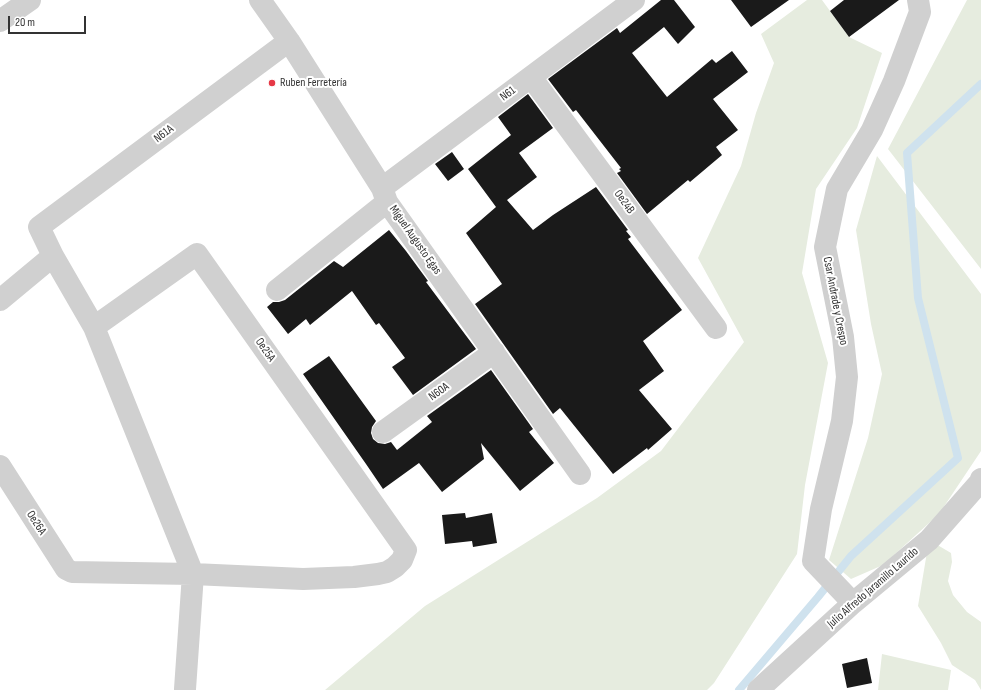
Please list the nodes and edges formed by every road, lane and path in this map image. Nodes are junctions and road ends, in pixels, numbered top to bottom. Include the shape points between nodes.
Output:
1 (30, 0) edge
2 (260, 0) edge
3 (634, 0) edge
4 (918, 0) edge
5 (0, 21) edge
6 (289, 42) junction
7 (531, 77) junction
8 (384, 195) junction
9 (53, 256) junction
10 (277, 290) dead end
11 (0, 300) edge
12 (94, 327) junction
13 (716, 328) dead end
14 (494, 352) junction
15 (383, 432) dead end
16 (0, 466) edge
17 (580, 474) dead end
18 (981, 479) edge
19 (193, 574) junction
20 (853, 603) junction
21 (185, 689) dead end
22 (758, 690) edge

1 - 5 street
2 - 6 street, Miguel Augusto Egas
3 - 7 street, N61
4 - 20 street, Csar Andrade y Crespo via 920,12 894,81 872,130 836,189 825,247 843,337 847,377 842,421 821,509 813,561
6 - 8 street, Miguel Augusto Egas
6 - 9 street, N61A via 39,227
7 - 8 street, N61
7 - 13 street, Oe24B
8 - 10 street, N61
8 - 14 street, Miguel Augusto Egas
9 - 11 street
9 - 12 street
12 - 19 street
12 - 19 street, Oe25A via 197,254 406,550 402,560 387,572 362,576 303,579
14 - 15 street, N60A
14 - 17 street, Miguel Augusto Egas
16 - 19 street, Oe26A via 66,569 78,573
18 - 20 street, Julio Alfredo Jaramillo Laurido via 929,540
19 - 21 street
20 - 22 street, Julio Alfredo Jaramillo Laurido

